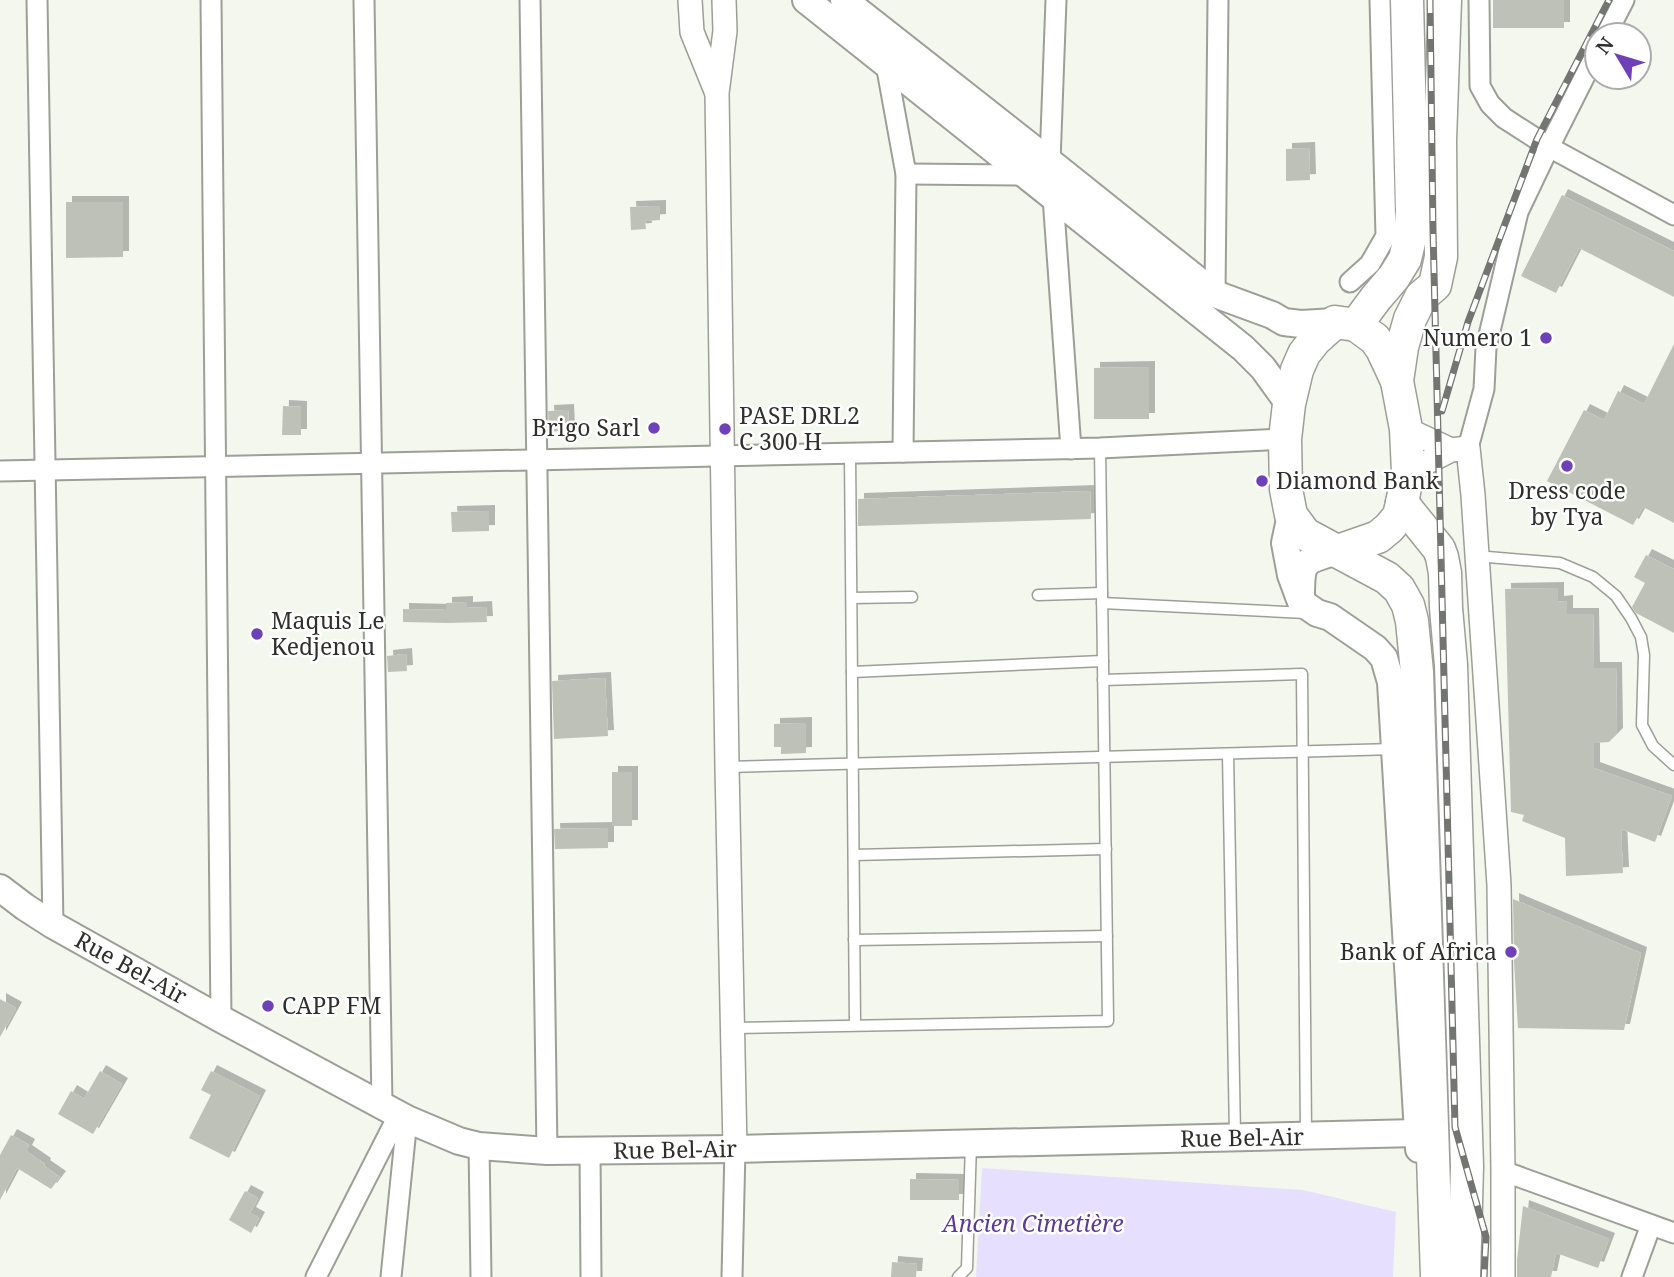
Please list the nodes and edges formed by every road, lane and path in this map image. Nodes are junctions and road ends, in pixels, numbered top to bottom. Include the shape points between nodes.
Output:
1 (37, 0) edge
2 (211, 0) edge
3 (364, 0) edge
4 (530, 0) edge
5 (690, 0) edge
6 (724, 0) edge
7 (806, 0) edge
8 (844, 0) edge
9 (1056, 0) edge
10 (1218, 0) edge
11 (1380, 0) edge
12 (1407, 0) edge
13 (1445, 0) edge
14 (1479, 0) edge
15 (1624, 0) edge
16 (1613, 21) edge
17 (886, 64) junction
18 (1583, 80) edge
19 (717, 93) junction
20 (1549, 147) junction
21 (1050, 162) junction
22 (906, 174) junction
23 (1027, 175) junction
24 (1053, 197) junction
25 (1674, 215) edge
26 (1350, 282) dead end
27 (1215, 294) junction
28 (1345, 323) junction
29 (1397, 381) junction
30 (1289, 404) junction
31 (1406, 429) junction
32 (1285, 439) junction
33 (1100, 448) junction
34 (1071, 449) junction
35 (1459, 449) junction
36 (903, 452) junction
37 (850, 453) junction
38 (721, 456) junction
39 (536, 460) junction
40 (371, 463) junction
41 (215, 467) junction
42 (45, 470) junction
43 (0, 471) edge
44 (1405, 487) junction
45 (1291, 515) junction
46 (1338, 551) junction
47 (1476, 556) junction
48 (1038, 595) dead end
49 (912, 597) dead end
50 (852, 598) junction
51 (1102, 598) junction
52 (1309, 608) junction
53 (1103, 661) junction
54 (852, 672) junction
55 (1103, 680) junction
56 (1395, 749) junction
57 (1303, 752) junction
58 (1228, 754) junction
59 (1104, 758) junction
60 (853, 764) junction
61 (1674, 765) edge
62 (727, 767) junction
63 (1106, 849) junction
64 (854, 855) junction
65 (0, 887) edge
66 (53, 925) junction
67 (1107, 936) junction
68 (855, 940) junction
69 (221, 1019) junction
70 (855, 1025) junction
71 (733, 1028) junction
72 (396, 1113) junction
73 (1417, 1133) junction
74 (1306, 1137) junction
75 (1235, 1139) junction
76 (972, 1143) junction
77 (479, 1146) junction
78 (735, 1149) junction
79 (547, 1151) junction
80 (590, 1151) junction
81 (1503, 1171) junction
82 (1651, 1225) junction
83 (1674, 1233) edge
84 (316, 1277) edge
85 (391, 1277) edge
86 (481, 1277) edge
87 (591, 1277) edge
88 (732, 1277) edge
89 (958, 1277) edge
90 (1435, 1277) edge
91 (1464, 1277) edge
92 (1503, 1277) edge
93 (1632, 1277) edge

1 - 42 street
2 - 41 street
3 - 40 street
4 - 39 street
5 - 19 street via 692,32
6 - 19 street
7 - 17 main road
8 - 21 main road
9 - 21 street
10 - 27 street
11 - 26 street via 1386,236 1370,264
12 - 28 highway via 1410,238 1394,277
13 - 29 highway via 1441,257 1435,285 1421,297 1410,319
14 - 20 street via 1480,86 1504,118
15 - 16 street
17 - 22 street
17 - 23 main road
18 - 20 street
19 - 38 street
20 - 25 street
20 - 35 street via 1518,212 1486,348 1484,390
21 - 27 main road
22 - 23 street
22 - 36 street
23 - 24 main road
24 - 30 main road via 1243,348
24 - 34 street
27 - 28 main road via 1284,322
28 - 29 highway via 1374,339
28 - 30 highway via 1315,340 1304,354
29 - 31 highway
30 - 32 highway
31 - 35 street
31 - 44 highway
32 - 33 street
32 - 45 highway
33 - 34 street
33 - 51 lane
34 - 36 street
35 - 44 street
35 - 47 street via 1473,495
36 - 37 street
37 - 38 street
37 - 50 lane
38 - 39 street
38 - 62 street
39 - 40 street
39 - 79 street
40 - 41 street
40 - 72 street
41 - 42 street
41 - 69 street
42 - 43 street
42 - 66 street
44 - 46 highway via 1399,516 1389,528 1378,537
44 - 91 highway via 1443,557 1445,573 1467,1166
45 - 46 highway via 1305,534
45 - 52 main road via 1285,543 1291,575
46 - 52 main road via 1313,558 1303,568
46 - 90 highway via 1399,589 1412,621
47 - 61 lane via 1560,563 1593,577 1616,596 1641,637 1642,725 1653,746
47 - 81 street via 1499,885
48 - 51 lane
49 - 50 lane
50 - 54 lane
51 - 52 lane
51 - 53 lane
52 - 56 main road via 1357,635 1384,658 1391,682
53 - 54 lane
53 - 55 lane
54 - 60 lane
55 - 57 lane via 1302,674
55 - 59 lane
56 - 57 lane
56 - 73 main road
57 - 58 lane
57 - 74 lane
58 - 59 lane
58 - 75 lane
59 - 60 lane
59 - 63 lane
60 - 62 lane
60 - 64 lane
62 - 71 street
63 - 64 lane
63 - 67 lane
64 - 68 lane
65 - 66 main road, Rue Bel-Air
66 - 69 main road, Rue Bel-Air
67 - 68 lane
67 - 70 lane via 1108,1021
68 - 70 lane
69 - 72 main road, Rue Bel-Air
70 - 71 lane
71 - 78 street
72 - 77 main road, Rue Bel-Air
72 - 84 street
72 - 85 street
73 - 74 main road, Rue Bel-Air
73 - 90 main road
74 - 75 main road, Rue Bel-Air
75 - 76 main road, Rue Bel-Air
76 - 78 main road, Rue Bel-Air
76 - 89 lane via 967,1268
77 - 79 main road, Rue Bel-Air
77 - 86 street
78 - 80 main road, Rue Bel-Air
78 - 88 street
79 - 80 main road, Rue Bel-Air
80 - 87 street
81 - 82 street
81 - 92 street
82 - 83 street
82 - 93 street

